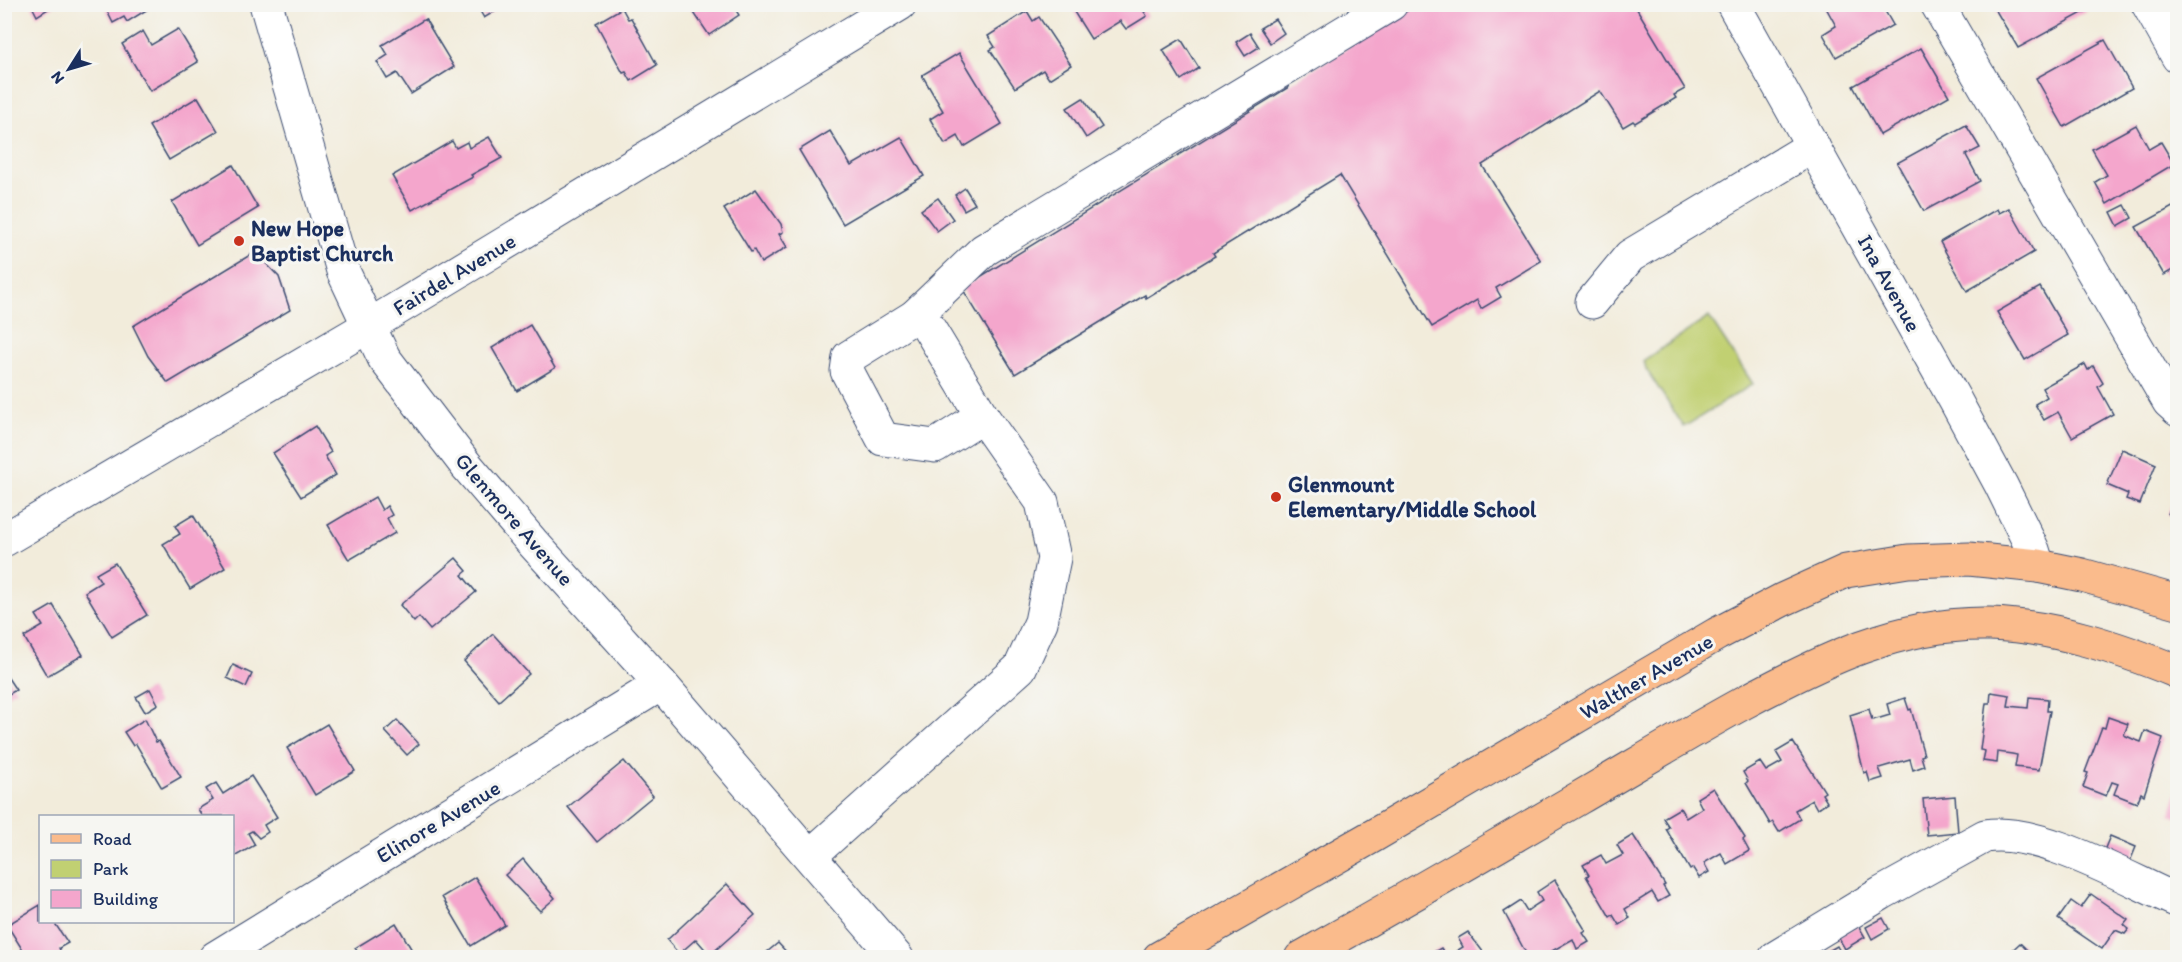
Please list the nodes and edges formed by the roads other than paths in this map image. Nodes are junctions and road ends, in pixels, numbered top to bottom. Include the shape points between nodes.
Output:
1 (266, 4) edge
2 (900, 4) edge
3 (1391, 4) edge
4 (1733, 4) edge
5 (1937, 4) edge
6 (2148, 4) edge
7 (2178, 57) edge
8 (1813, 146) junction
9 (1592, 302) dead end
10 (915, 316) junction
11 (367, 327) junction
12 (2178, 410) edge
13 (982, 416) junction
14 (4, 540) edge
15 (2038, 566) junction
16 (2178, 602) edge
17 (2178, 672) edge
18 (662, 684) junction
19 (810, 856) junction
20 (2178, 901) edge
21 (215, 957) edge
22 (897, 957) edge
23 (1159, 957) edge
24 (1301, 957) edge
25 (1775, 957) edge

1 - 11 street, Glenmore Avenue via 343,271
2 - 11 street, Fairdel Avenue
3 - 10 street via 984,250
4 - 8 street, Ina Avenue
5 - 12 street via 2169,402
6 - 7 street
8 - 9 street via 1630,256
8 - 15 street, Ina Avenue via 1984,453
10 - 13 street via 927,325
10 - 13 street via 849,357 847,371 883,439 935,446
11 - 14 street, Fairdel Avenue
11 - 18 street, Glenmore Avenue via 384,358 466,465
13 - 19 street via 1042,502 1054,558 1041,622 1020,668
15 - 16 main road, Walther Avenue
15 - 23 main road, Walther Avenue via 1969,559 1918,560 1846,571 1717,634
17 - 24 main road via 2054,632 1990,624 1876,641 1806,669 1711,721
18 - 19 street, Glenmore Avenue
18 - 21 street, Elinore Avenue
19 - 22 street, Glenmore Avenue
20 - 25 street via 2055,847 2001,833 1985,836

